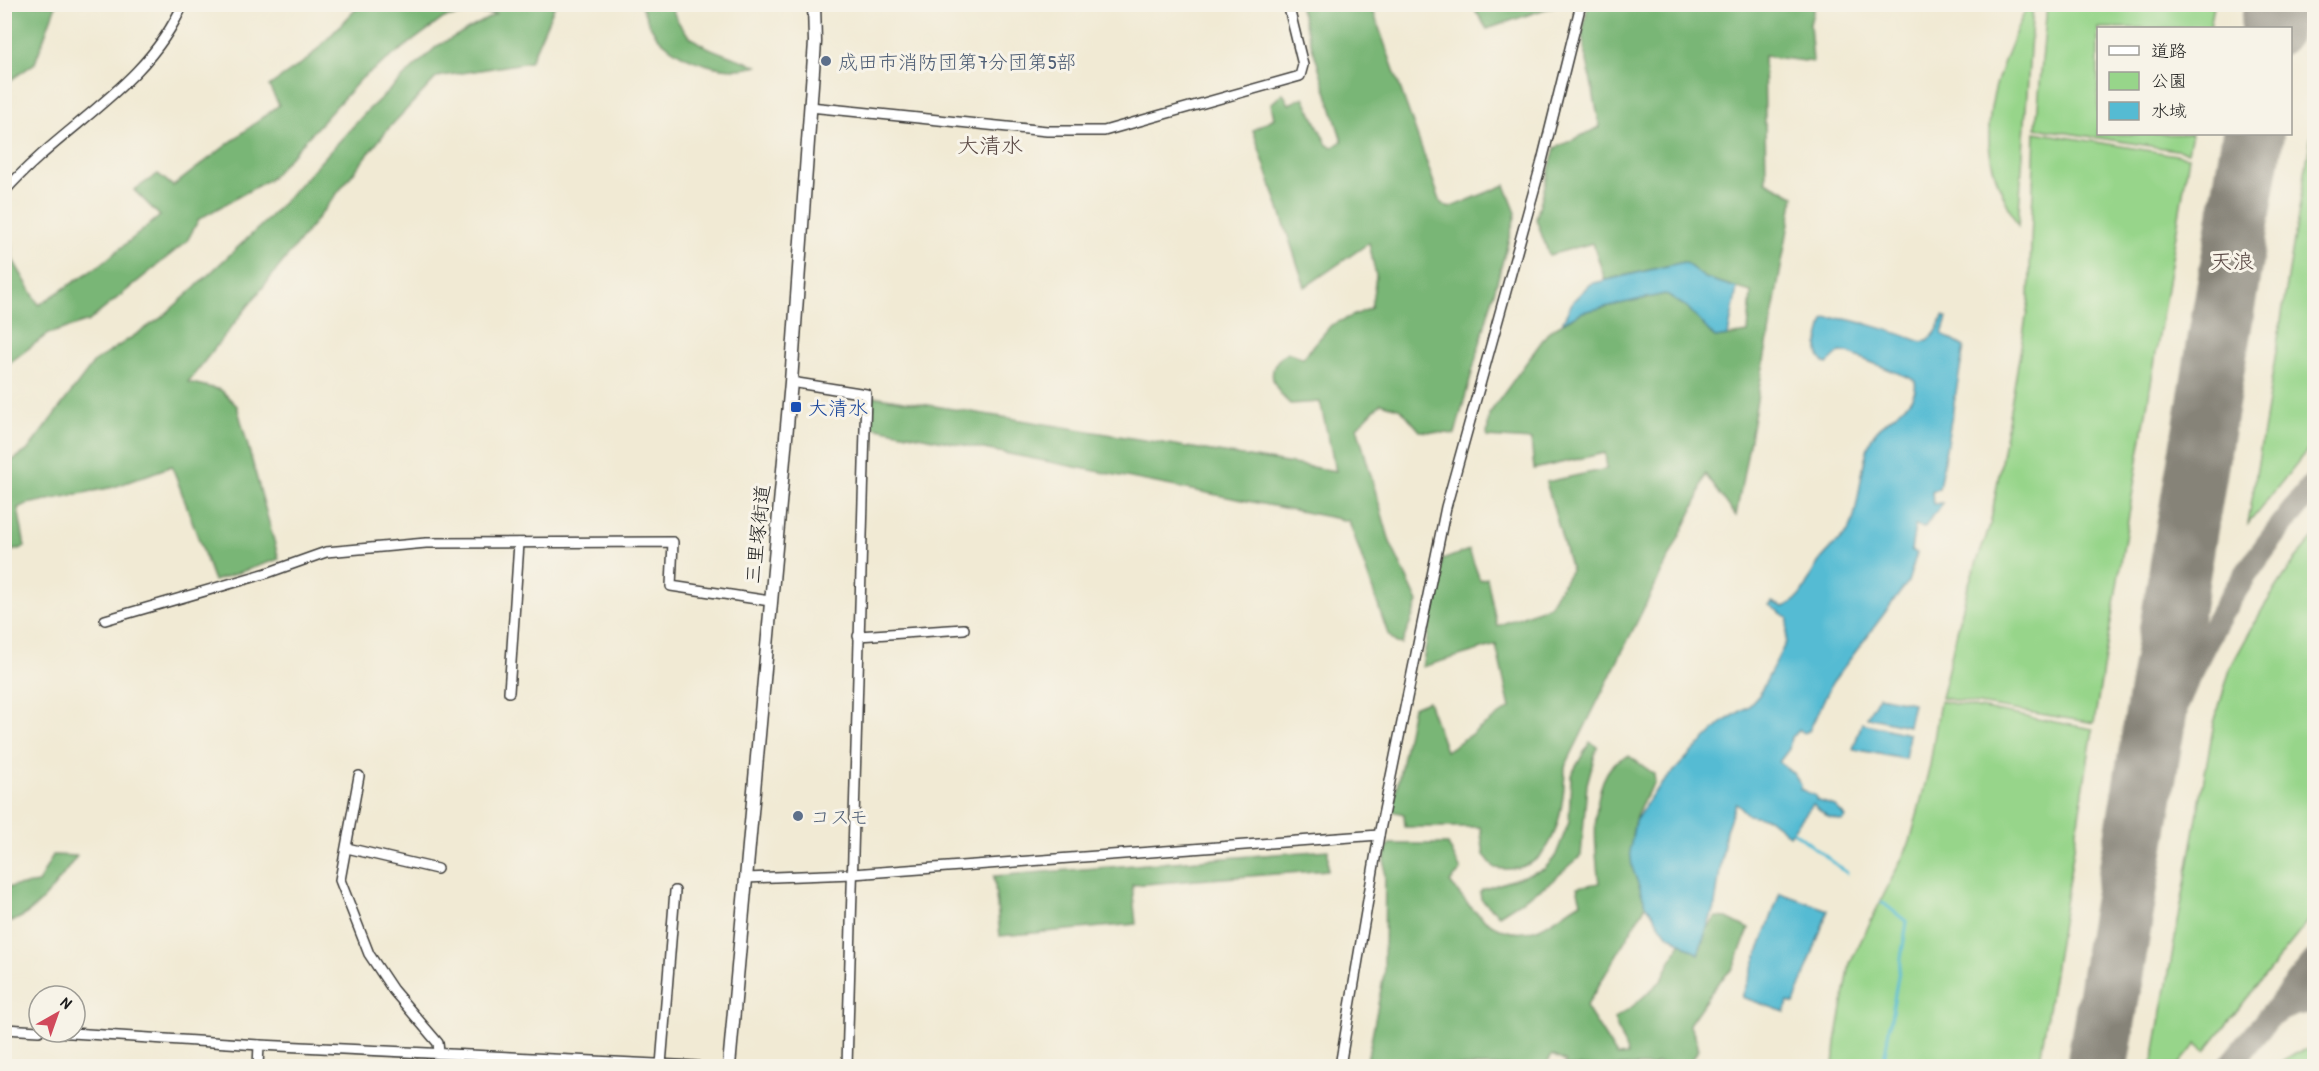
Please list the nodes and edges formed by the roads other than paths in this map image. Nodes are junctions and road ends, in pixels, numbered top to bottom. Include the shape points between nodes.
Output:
1 (183, 4) edge
2 (814, 4) edge
3 (1288, 4) edge
4 (1581, 4) edge
5 (810, 107) junction
6 (4, 192) edge
7 (791, 382) junction
8 (519, 543) junction
9 (770, 601) junction
10 (105, 620) dead end
11 (964, 629) dead end
12 (858, 636) junction
13 (509, 692) dead end
14 (359, 776) dead end
15 (1379, 835) junction
16 (347, 848) junction
17 (437, 869) dead end
18 (853, 874) junction
19 (746, 878) junction
20 (675, 891) dead end
21 (4, 1029) edge
22 (27, 1030) edge
23 (87, 1034) edge
24 (259, 1045) junction
25 (439, 1052) junction
26 (614, 1064) edge
27 (642, 1065) edge
28 (661, 1065) junction
29 (258, 1066) edge
30 (697, 1066) edge
31 (729, 1066) edge
32 (847, 1066) edge
33 (1340, 1066) edge

1 - 6 street via 152,57 24,169
2 - 5 main road, 三里塚街道
3 - 5 street via 1303,65 1300,76 1116,129 1047,131
4 - 15 street via 1538,175 1451,486
5 - 7 main road, 三里塚街道
7 - 9 main road, 三里塚街道
7 - 12 street via 866,393
8 - 9 street via 673,542 671,586
8 - 10 street via 426,543 326,552
8 - 13 street
9 - 19 main road, 三里塚街道
11 - 12 street
12 - 18 street
14 - 16 street
15 - 18 street
15 - 33 street
16 - 17 street
16 - 25 street via 340,880 369,954 393,990 438,1043
18 - 19 street
18 - 32 street
19 - 31 main road, 三里塚街道
20 - 28 street
21 - 22 street
23 - 24 street
24 - 25 street
24 - 29 street
25 - 26 street
26 - 27 street
27 - 28 street
28 - 30 street

